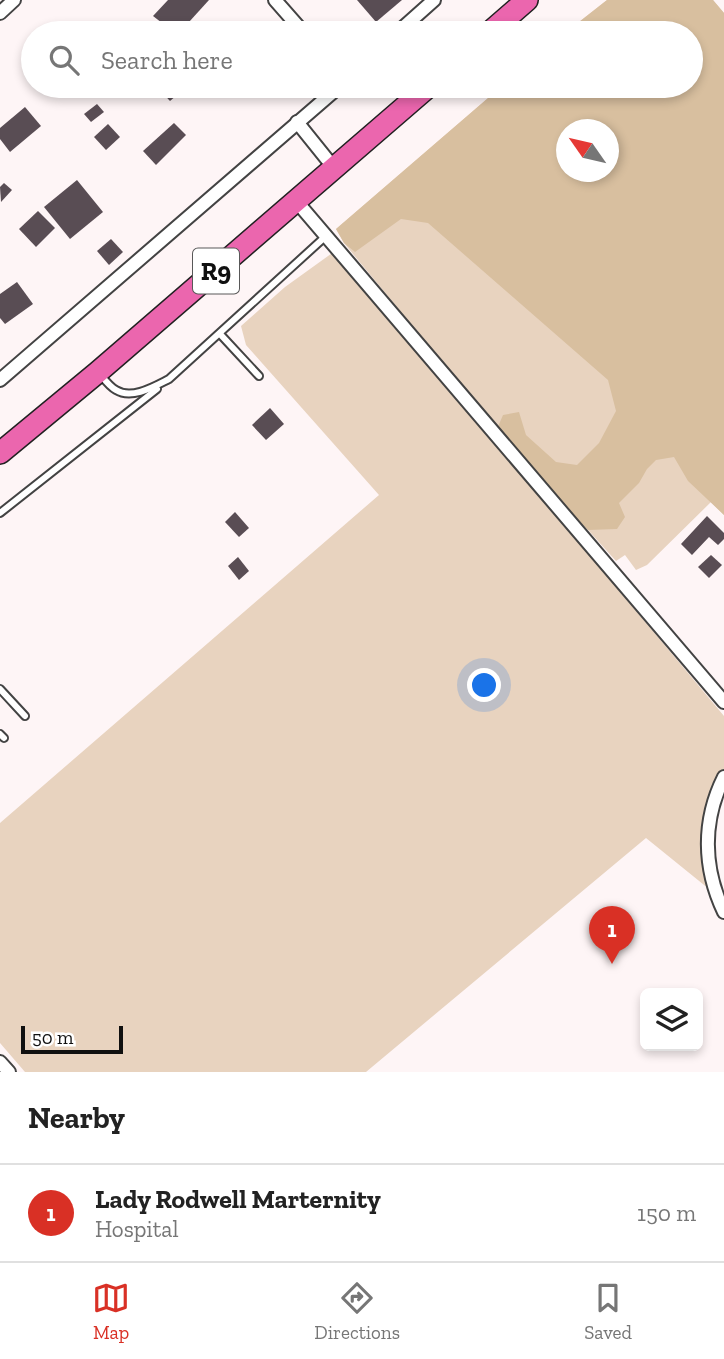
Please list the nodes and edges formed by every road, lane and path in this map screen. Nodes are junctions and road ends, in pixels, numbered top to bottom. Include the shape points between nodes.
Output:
1 (14, 0) edge
2 (275, 0) edge
3 (434, 0) edge
4 (527, 0) edge
5 (0, 13) edge
6 (293, 21) edge
7 (410, 21) edge
8 (503, 21) edge
9 (326, 98) edge
10 (415, 98) edge
11 (297, 122) junction
12 (334, 168) junction
13 (296, 201) junction
14 (326, 236) junction
15 (220, 334) junction
16 (98, 372) junction
17 (259, 376) dead end
18 (169, 379) junction
19 (0, 380) edge
20 (0, 453) edge
21 (0, 513) edge
22 (0, 688) edge
23 (724, 702) edge
24 (24, 716) dead end
25 (724, 777) edge
26 (724, 912) edge
27 (0, 1062) edge
28 (9, 1072) edge

1 - 5 street
2 - 6 street
3 - 7 street
4 - 8 highway
9 - 11 street
10 - 12 highway, R9
11 - 12 street
11 - 19 street
12 - 13 highway, R9
13 - 14 street
13 - 16 highway, R9
14 - 15 lane
14 - 23 street
15 - 17 lane
15 - 18 lane
16 - 18 lane via 115,390 127,393
16 - 20 highway, R9
18 - 21 lane
22 - 24 lane
25 - 26 street via 712,813 706,857 713,890
27 - 28 street

